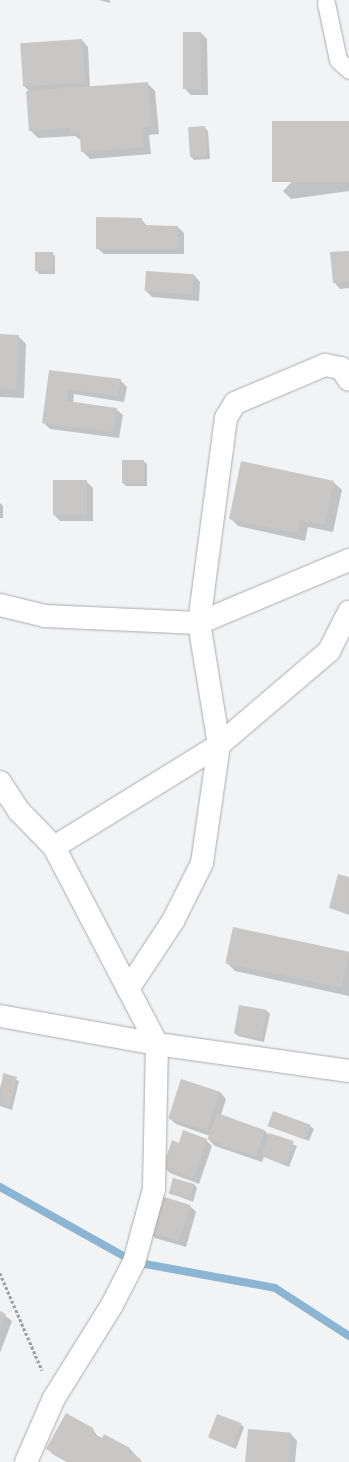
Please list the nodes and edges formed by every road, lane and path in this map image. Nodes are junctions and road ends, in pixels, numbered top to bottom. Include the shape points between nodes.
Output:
1 (326, 3) dead end
2 (349, 70) edge
3 (349, 380) edge
4 (349, 560) edge
5 (0, 605) edge
6 (349, 612) edge
7 (200, 623) junction
8 (219, 746) junction
9 (0, 782) edge
10 (54, 847) junction
11 (128, 989) junction
12 (0, 1016) edge
13 (157, 1044) junction
14 (349, 1072) edge
15 (0, 1273) edge
16 (54, 1398) junction
17 (26, 1462) edge

1 - 2 lane via 338,60
3 - 7 street via 342,368 324,365 235,403 226,418
4 - 7 street
5 - 7 street via 45,616
6 - 8 street via 329,651
7 - 8 street
8 - 10 street
8 - 11 street via 202,863 173,921
9 - 10 street via 20,811
10 - 11 street
11 - 13 street
12 - 13 street
13 - 14 street
13 - 16 street via 154,1189 134,1262 112,1305
15 - 16 path
16 - 17 street

